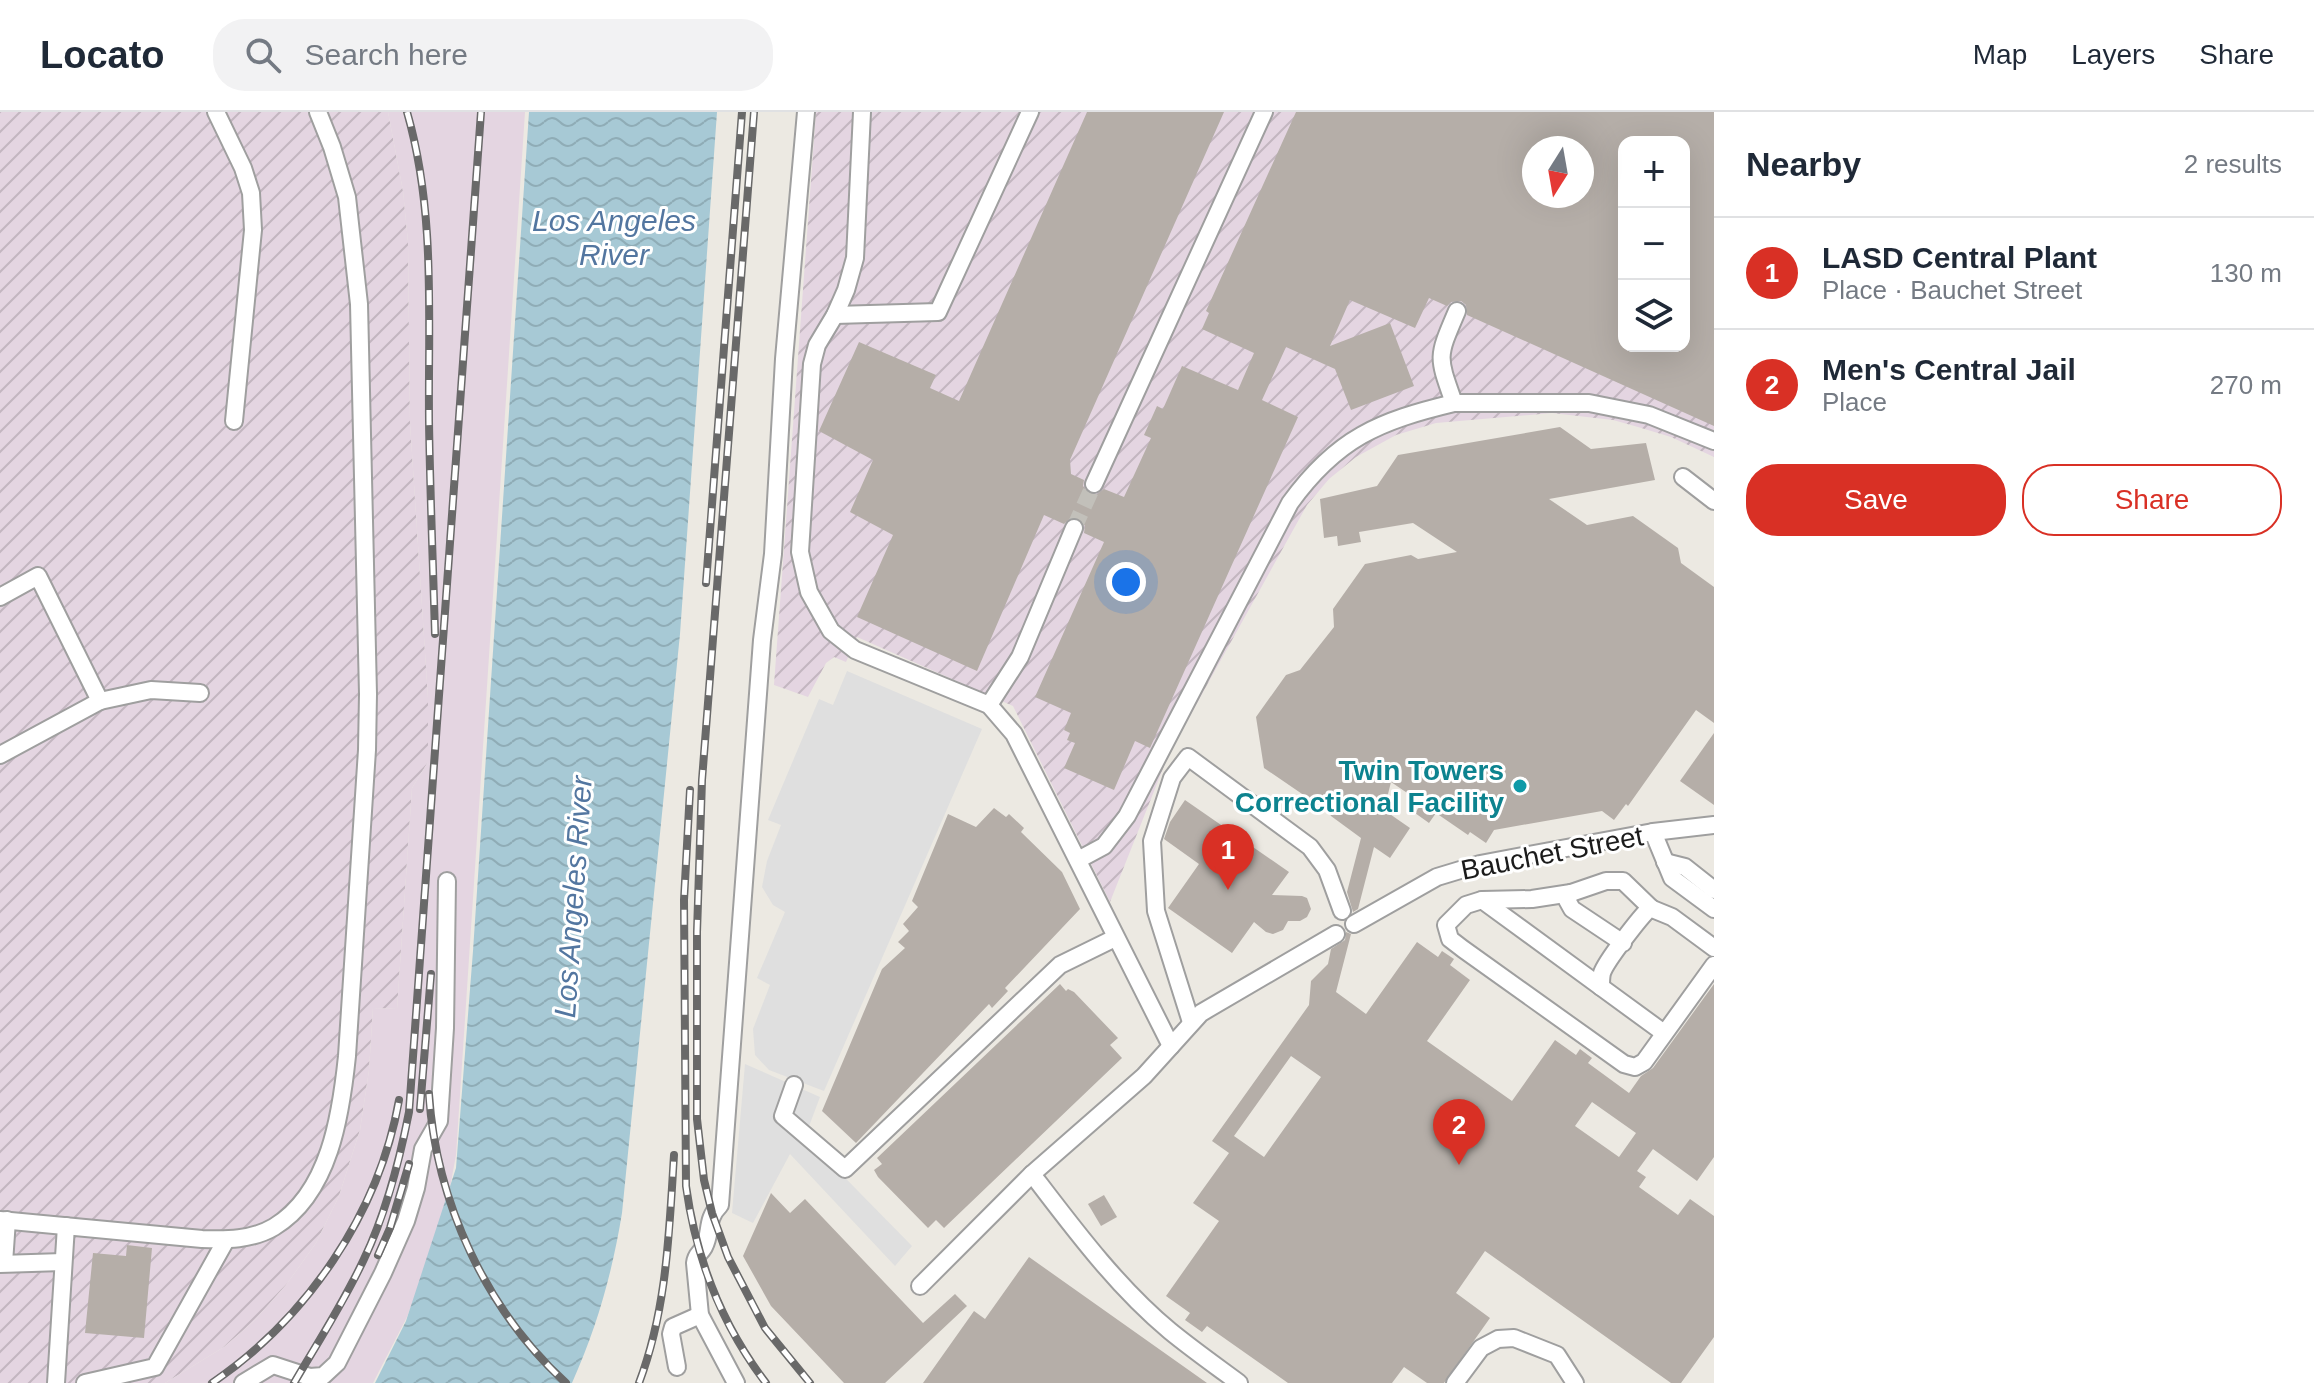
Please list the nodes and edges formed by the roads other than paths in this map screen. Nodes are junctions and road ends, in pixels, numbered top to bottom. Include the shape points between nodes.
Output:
1 (216, 112) edge
2 (318, 112) edge
3 (806, 112) edge
4 (862, 112) edge
5 (1030, 112) edge
6 (1264, 112) edge
7 (1457, 311) dead end
8 (835, 315) junction
9 (1454, 403) junction
10 (234, 421) dead end
11 (1714, 441) edge
12 (1683, 477) dead end
13 (1094, 484) tunnel mouth
14 (1714, 501) edge
15 (1074, 528) tunnel mouth
16 (0, 597) edge
17 (200, 693) dead end
18 (100, 701) junction
19 (989, 705) junction
20 (0, 755) edge
21 (1714, 825) edge
22 (1653, 832) junction
23 (1078, 860) junction
24 (1665, 862) junction
25 (447, 881) dead end
26 (1714, 890) edge
27 (1571, 893) junction
28 (1482, 900) junction
29 (1652, 909) junction
30 (1714, 909) edge
31 (1342, 911) dead end
32 (1354, 924) dead end
33 (1336, 934) dead end
34 (1115, 938) junction
35 (1623, 943) junction
36 (1714, 948) edge
37 (1714, 965) edge
38 (1601, 987) junction
39 (1191, 1022) junction
40 (1664, 1033) junction
41 (1171, 1046) junction
42 (794, 1085) dead end
43 (1032, 1174) junction
44 (3, 1220) edge
45 (66, 1226) junction
46 (226, 1240) junction
47 (63, 1262) junction
48 (2, 1264) edge
49 (920, 1286) dead end
50 (700, 1315) junction
51 (677, 1367) dead end
52 (56, 1383) edge
53 (85, 1383) edge
54 (243, 1383) edge
55 (736, 1383) edge
56 (1239, 1383) edge
57 (1455, 1383) edge
58 (1575, 1383) edge

1 - 10 street via 251,193 253,230
2 - 46 street via 347,197 359,304 368,723 347,1056 333,1138 307,1193 274,1227
3 - 50 street via 720,1205 696,1257
4 - 8 street via 855,258
5 - 8 street via 938,312
6 - 13 street
7 - 9 street via 1440,360
8 - 19 street via 812,364 800,552 809,592 831,631 855,650
9 - 11 street via 1589,403 1649,415
9 - 23 street via 1370,429 1320,465 1304,484 1127,816 1110,840
12 - 14 street
15 - 19 street via 1020,657
16 - 18 street via 38,576
17 - 18 street via 151,690
18 - 20 street
19 - 23 street via 1014,734
21 - 22 street, Bauchet Street
22 - 24 street
22 - 32 street, Bauchet Street via 1437,877
23 - 34 street
24 - 26 street via 1685,867
24 - 30 street via 1672,878
25 - 54 street via 439,1121 423,1149 406,1221 337,1363 323,1376 310,1377 273,1365
27 - 28 street
27 - 29 street via 1623,881
27 - 35 street via 1567,900 1572,909
28 - 38 street
28 - 40 street via 1466,905 1446,925 1450,939 1484,965 1624,1064 1635,1067 1644,1062
29 - 35 street via 1637,919
29 - 36 street
31 - 39 street via 1327,870 1310,847 1188,757 1172,778 1152,841 1156,911
33 - 39 street via 1210,1005
34 - 41 street
34 - 42 street via 1060,965 845,1169 783,1116
35 - 38 street via 1602,972
37 - 40 street
38 - 40 street
39 - 41 street
41 - 43 street
43 - 49 street
43 - 56 street via 1140,1302
44 - 45 street
44 - 48 street
45 - 46 street
45 - 47 street
46 - 53 street via 155,1367
47 - 48 street
47 - 52 street
50 - 51 street via 673,1327
50 - 55 street
57 - 58 street via 1481,1348 1514,1338 1557,1355

